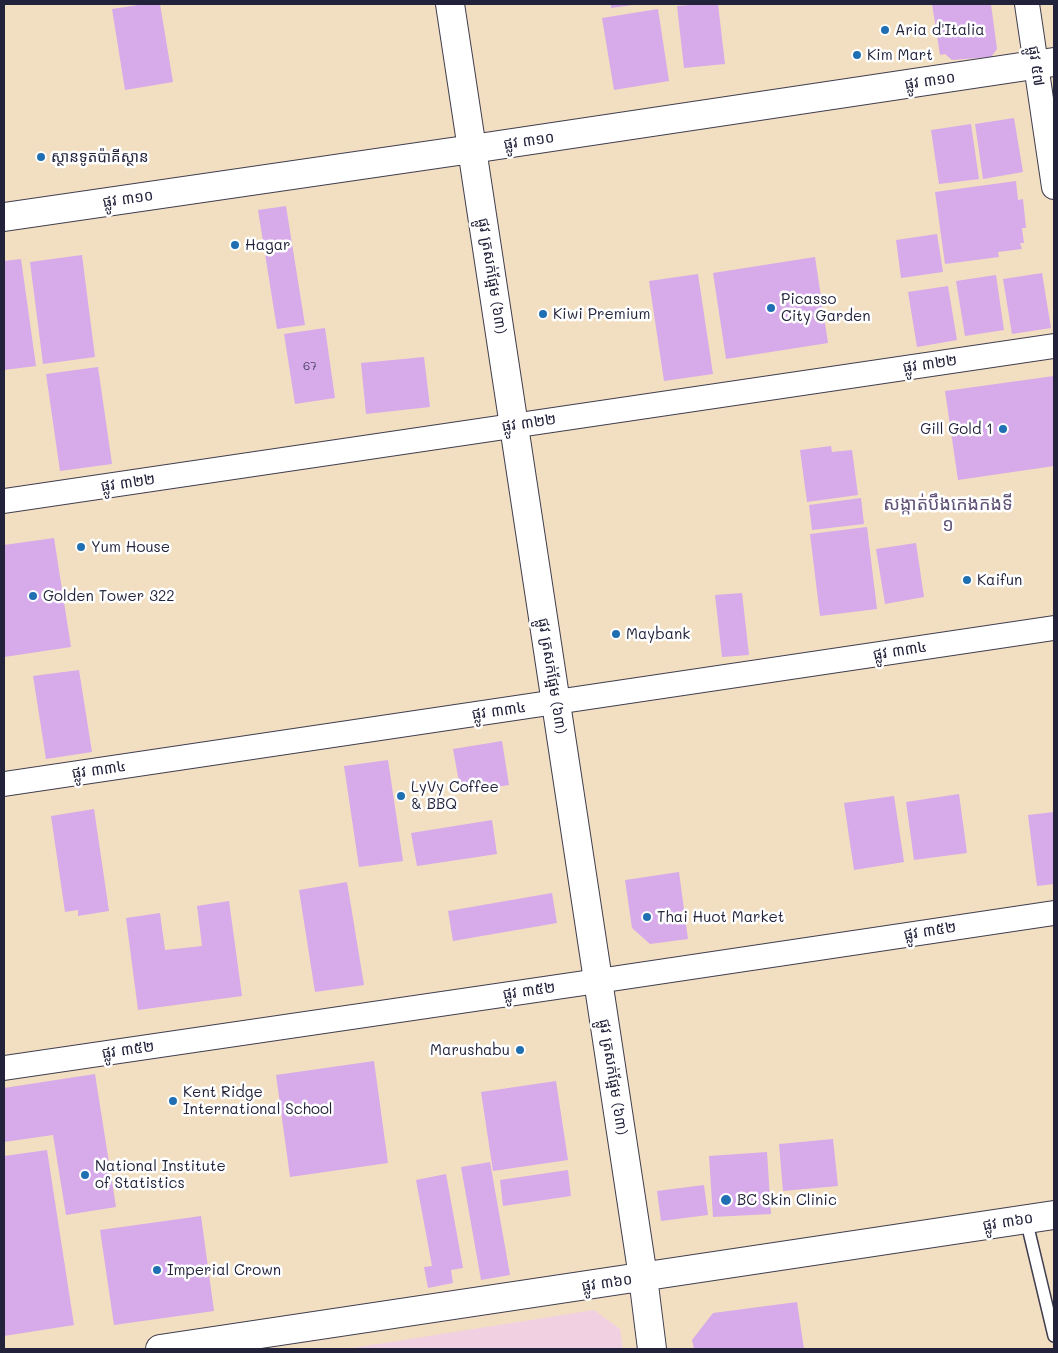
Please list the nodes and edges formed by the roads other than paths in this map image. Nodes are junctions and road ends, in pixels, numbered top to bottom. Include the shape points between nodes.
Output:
1 (450, 4) edge
2 (1027, 4) edge
3 (1045, 64) edge
4 (472, 149) junction
5 (1054, 187) edge
6 (4, 217) edge
7 (1054, 346) edge
8 (514, 426) junction
9 (4, 501) edge
10 (1054, 628) edge
11 (556, 702) junction
12 (4, 784) edge
13 (1054, 913) edge
14 (598, 981) junction
15 (4, 1068) edge
16 (1054, 1215) edge
17 (1026, 1219) junction
18 (643, 1278) junction
19 (1054, 1336) edge
20 (163, 1349) edge
21 (652, 1349) edge

1 - 4 street, ផ្លូវ ត្រសក់ផ្អែម (៦៣)
2 - 3 street, ផ្លូវ ៥៧
3 - 4 street, ផ្លូវ ៣១០
3 - 5 street, ផ្លូវ ៥៧
4 - 6 street, ផ្លូវ ៣១០
4 - 8 street, ផ្លូវ ត្រសក់ផ្អែម (៦៣)
7 - 8 street, ផ្លូវ ៣២២
8 - 9 street, ផ្លូវ ៣២២
8 - 11 street, ផ្លូវ ត្រសក់ផ្អែម (៦៣)
10 - 11 street, ផ្លូវ ៣៣៤
11 - 12 street, ផ្លូវ ៣៣៤
11 - 14 street, ផ្លូវ ត្រសក់ផ្អែម (៦៣)
13 - 14 street, ផ្លូវ ៣៥២
14 - 15 street, ផ្លូវ ៣៥២
14 - 18 street, ផ្លូវ ត្រសក់ផ្អែម (៦៣)
16 - 17 street, ផ្លូវ ៣៦០
17 - 18 street, ផ្លូវ ៣៦០
17 - 19 lane
18 - 20 street, ផ្លូវ ៣៦០
18 - 21 street, ផ្លូវ ត្រសក់ផ្អែម (៦៣)

